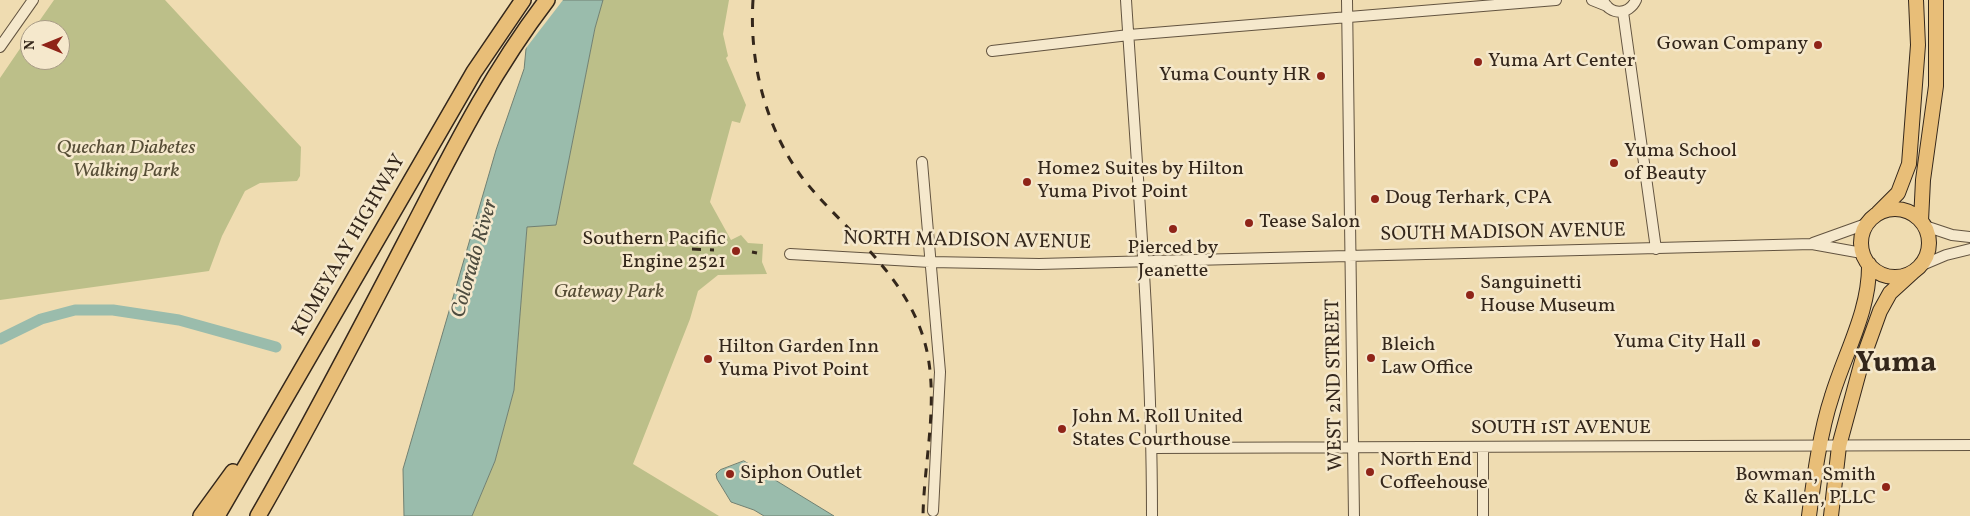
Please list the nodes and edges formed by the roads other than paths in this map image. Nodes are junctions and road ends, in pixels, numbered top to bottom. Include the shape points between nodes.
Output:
1 (33, 0) edge
2 (523, 0) edge
3 (547, 0) edge
4 (1126, 0) edge
5 (1347, 0) edge
6 (1556, 0) edge
7 (1592, 0) edge
8 (1916, 0) edge
9 (1936, 0) edge
10 (1637, 1) edge
11 (1605, 3) edge
12 (1623, 12) junction
13 (1347, 16) junction
14 (1129, 35) junction
15 (0, 47) edge
16 (992, 51) dead end
17 (922, 162) dead end
18 (1878, 213) junction
19 (1923, 223) junction
20 (1866, 224) junction
21 (1970, 237) edge
22 (1812, 244) junction
23 (1970, 248) edge
24 (1656, 249) junction
25 (790, 254) dead end
26 (1351, 254) junction
27 (1866, 258) junction
28 (930, 262) junction
29 (1144, 262) junction
30 (1916, 269) junction
31 (280, 406) junction
32 (309, 427) junction
33 (1970, 445) edge
34 (1821, 446) junction
35 (1840, 446) junction
36 (1152, 448) junction
37 (1354, 448) junction
38 (1483, 448) junction
39 (933, 511) dead end
40 (201, 516) edge
41 (217, 516) edge
42 (258, 516) edge
43 (266, 516) edge
44 (1152, 516) edge
45 (1354, 516) edge
46 (1483, 516) edge
47 (1809, 516) edge
48 (1831, 516) edge

1 - 15 street
2 - 31 highway, KUMEYAAY HIGHWAY via 474,72
3 - 32 highway, KUMEYAAY HIGHWAY via 500,65 466,123
4 - 14 street
5 - 13 street, WEST 2ND STREET
6 - 13 street
7 - 11 street
8 - 18 main road via 1918,45 1909,164 1898,193
9 - 19 main road via 1936,86 1923,180
10 - 12 street
11 - 12 street via 1614,11
12 - 24 street
13 - 14 street
13 - 26 street, WEST 2ND STREET
14 - 16 street
14 - 29 street
17 - 28 street
18 - 19 main road via 1899,208 1909,211
18 - 20 main road
19 - 21 street via 1952,235
19 - 30 main road via 1929,247 1926,257
20 - 22 street
20 - 27 main road via 1861,243
22 - 24 street, SOUTH MADISON AVENUE
22 - 27 street, SOUTH MADISON AVENUE
23 - 30 street
24 - 26 street, SOUTH MADISON AVENUE
25 - 28 street, NORTH MADISON AVENUE
26 - 29 street, SOUTH MADISON AVENUE
26 - 37 street, WEST 2ND STREET
27 - 30 main road via 1885,275 1904,276
27 - 34 main road via 1869,284 1865,306 1831,398
28 - 29 street, NORTH MADISON AVENUE
28 - 39 street via 940,372
29 - 36 street
30 - 35 main road via 1890,293 1880,311 1862,361
31 - 40 highway
31 - 41 highway, KUMEYAAY HIGHWAY
32 - 42 highway, KUMEYAAY HIGHWAY
32 - 43 highway
33 - 35 street, SOUTH 1ST AVENUE
34 - 35 street, SOUTH 1ST AVENUE
34 - 38 street, SOUTH 1ST AVENUE
34 - 47 main road
35 - 48 main road
36 - 37 street, SOUTH 1ST AVENUE
36 - 44 street
37 - 38 street, SOUTH 1ST AVENUE
37 - 45 street, WEST 2ND STREET
38 - 46 street

